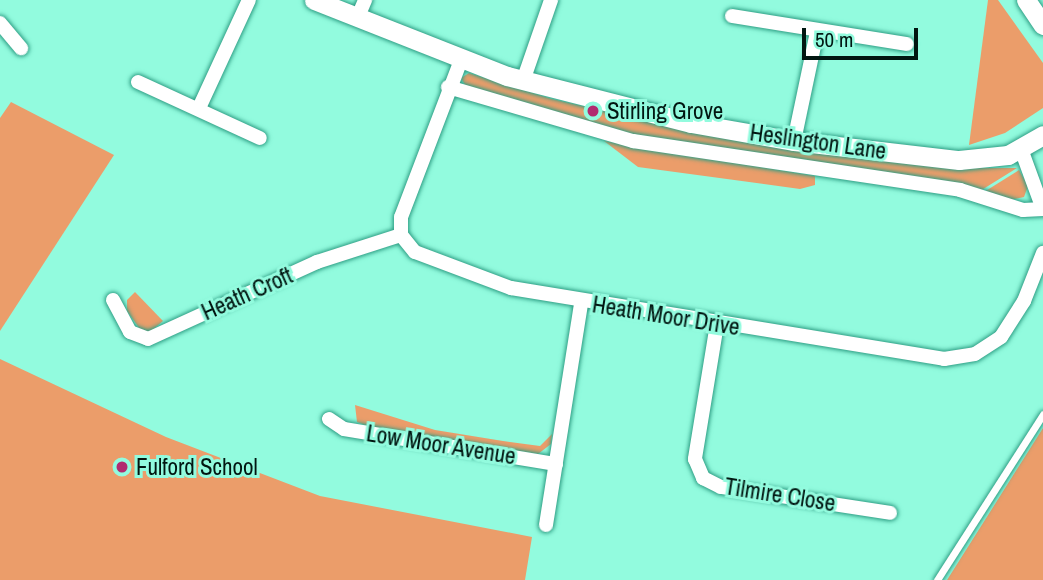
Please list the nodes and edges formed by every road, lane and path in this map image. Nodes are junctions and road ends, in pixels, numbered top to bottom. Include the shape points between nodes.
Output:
1 (249, 0) edge
2 (314, 0) edge
3 (365, 0) edge
4 (551, 0) edge
5 (1026, 0) edge
6 (732, 16) dead end
7 (358, 19) junction
8 (0, 23) edge
9 (1043, 25) edge
10 (817, 32) junction
11 (907, 44) dead end
12 (21, 48) dead end
13 (458, 59) junction
14 (523, 81) junction
15 (138, 82) dead end
16 (448, 87) junction
17 (199, 108) junction
18 (1043, 135) edge
19 (260, 138) dead end
20 (794, 141) junction
21 (1021, 149) junction
22 (1039, 182) edge
23 (1043, 209) edge
24 (401, 235) junction
25 (1043, 253) edge
26 (113, 300) dead end
27 (581, 303) junction
28 (717, 324) junction
29 (1043, 414) edge
30 (329, 419) dead end
31 (556, 464) junction
32 (890, 513) dead end
33 (546, 525) dead end
34 (937, 580) edge

1 - 17 street
2 - 7 street, Heslington Lane
3 - 7 street
4 - 14 street
5 - 9 street
6 - 10 street
7 - 13 street, Heslington Lane
8 - 12 street
10 - 11 street
10 - 20 street
13 - 14 street, Heslington Lane
13 - 16 street
14 - 20 street, Heslington Lane via 607,105
15 - 17 street
16 - 23 street via 633,141 960,190 1023,209
16 - 24 street via 401,217
17 - 19 street
18 - 21 street, Heslington Lane
20 - 21 street, Heslington Lane via 959,160 990,159
21 - 22 street
22 - 23 street
24 - 26 street, Heath Croft via 317,262 148,339 130,332
24 - 27 street, Heath Moor Drive via 415,253 426,258 511,288
25 - 28 street, Heath Moor Drive via 1024,301 1000,337 961,358 928,358
27 - 28 street, Heath Moor Drive
27 - 31 street
28 - 32 street, Tilmire Close via 695,459 704,478 721,487
29 - 34 lane
30 - 31 street, Low Moor Avenue via 344,429
31 - 33 street

